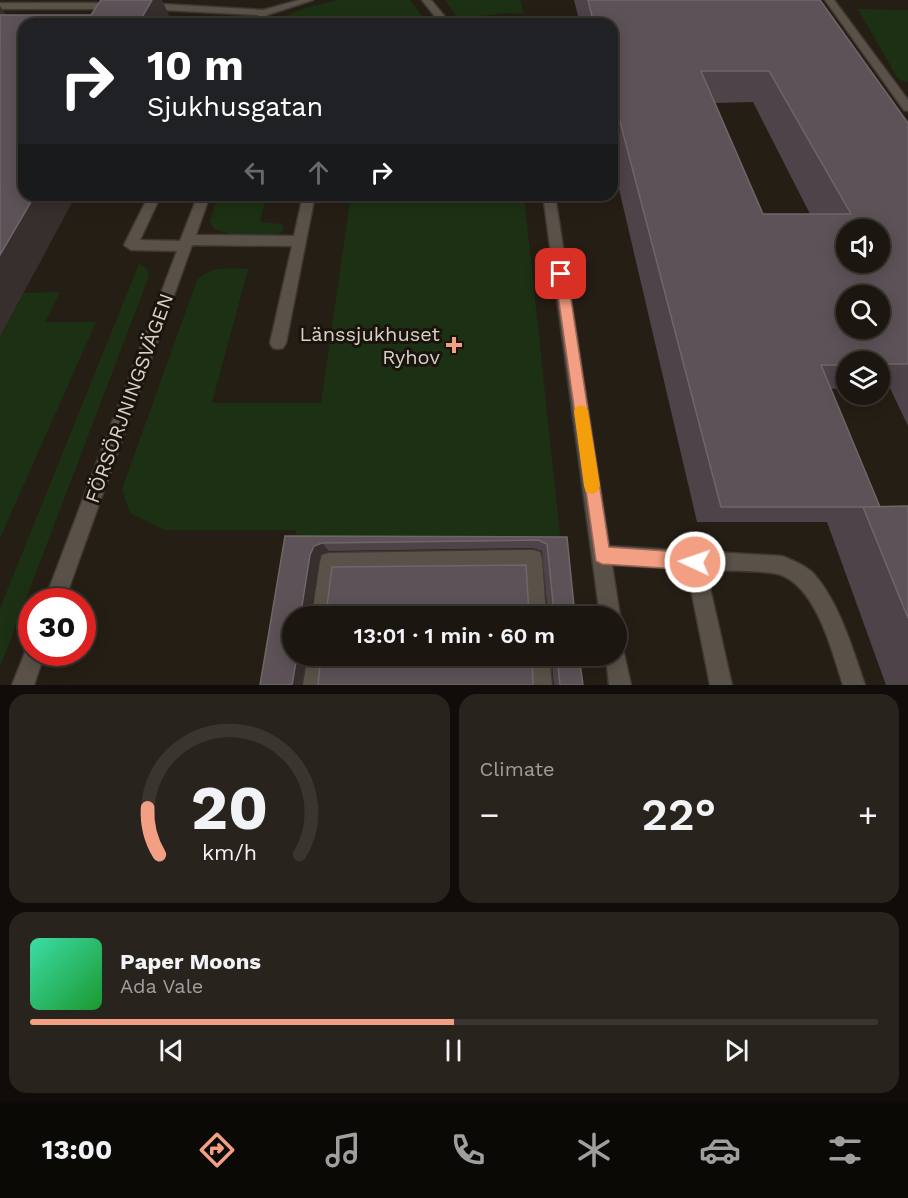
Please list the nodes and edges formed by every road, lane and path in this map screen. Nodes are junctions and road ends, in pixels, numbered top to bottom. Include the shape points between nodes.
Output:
1 (309, 0) edge
2 (426, 0) edge
3 (829, 0) edge
4 (28, 3) edge
5 (0, 6) edge
6 (263, 13) junction
7 (262, 18) edge
8 (441, 18) edge
9 (908, 108) edge
10 (152, 201) edge
11 (202, 201) edge
12 (308, 201) edge
13 (550, 201) edge
14 (299, 241) junction
15 (187, 243) junction
16 (278, 343) dead end
17 (602, 555) junction
18 (695, 562) junction
19 (59, 588) edge
20 (323, 606) edge
21 (535, 606) edge
22 (609, 606) edge
23 (30, 666) edge
24 (317, 666) edge
25 (540, 666) edge
26 (617, 666) edge
27 (23, 685) edge
28 (314, 685) edge
29 (541, 685) edge
30 (620, 685) edge
31 (721, 685) edge
32 (854, 685) edge

1 - 6 street
2 - 8 street
3 - 9 street
4 - 5 street
4 - 6 street via 190,6
6 - 7 street
10 - 15 street via 131,245
11 - 15 street, FÖRSÖRJNINGSVÄGEN
12 - 14 street
13 - 17 street
14 - 15 street
14 - 16 street
15 - 19 street, FÖRSÖRJNINGSVÄGEN
17 - 18 street
17 - 22 street
18 - 31 street
18 - 32 street via 782,565 807,580 834,625
20 - 21 street via 329,562 532,559
23 - 27 street
24 - 28 street
25 - 29 street
26 - 30 street

